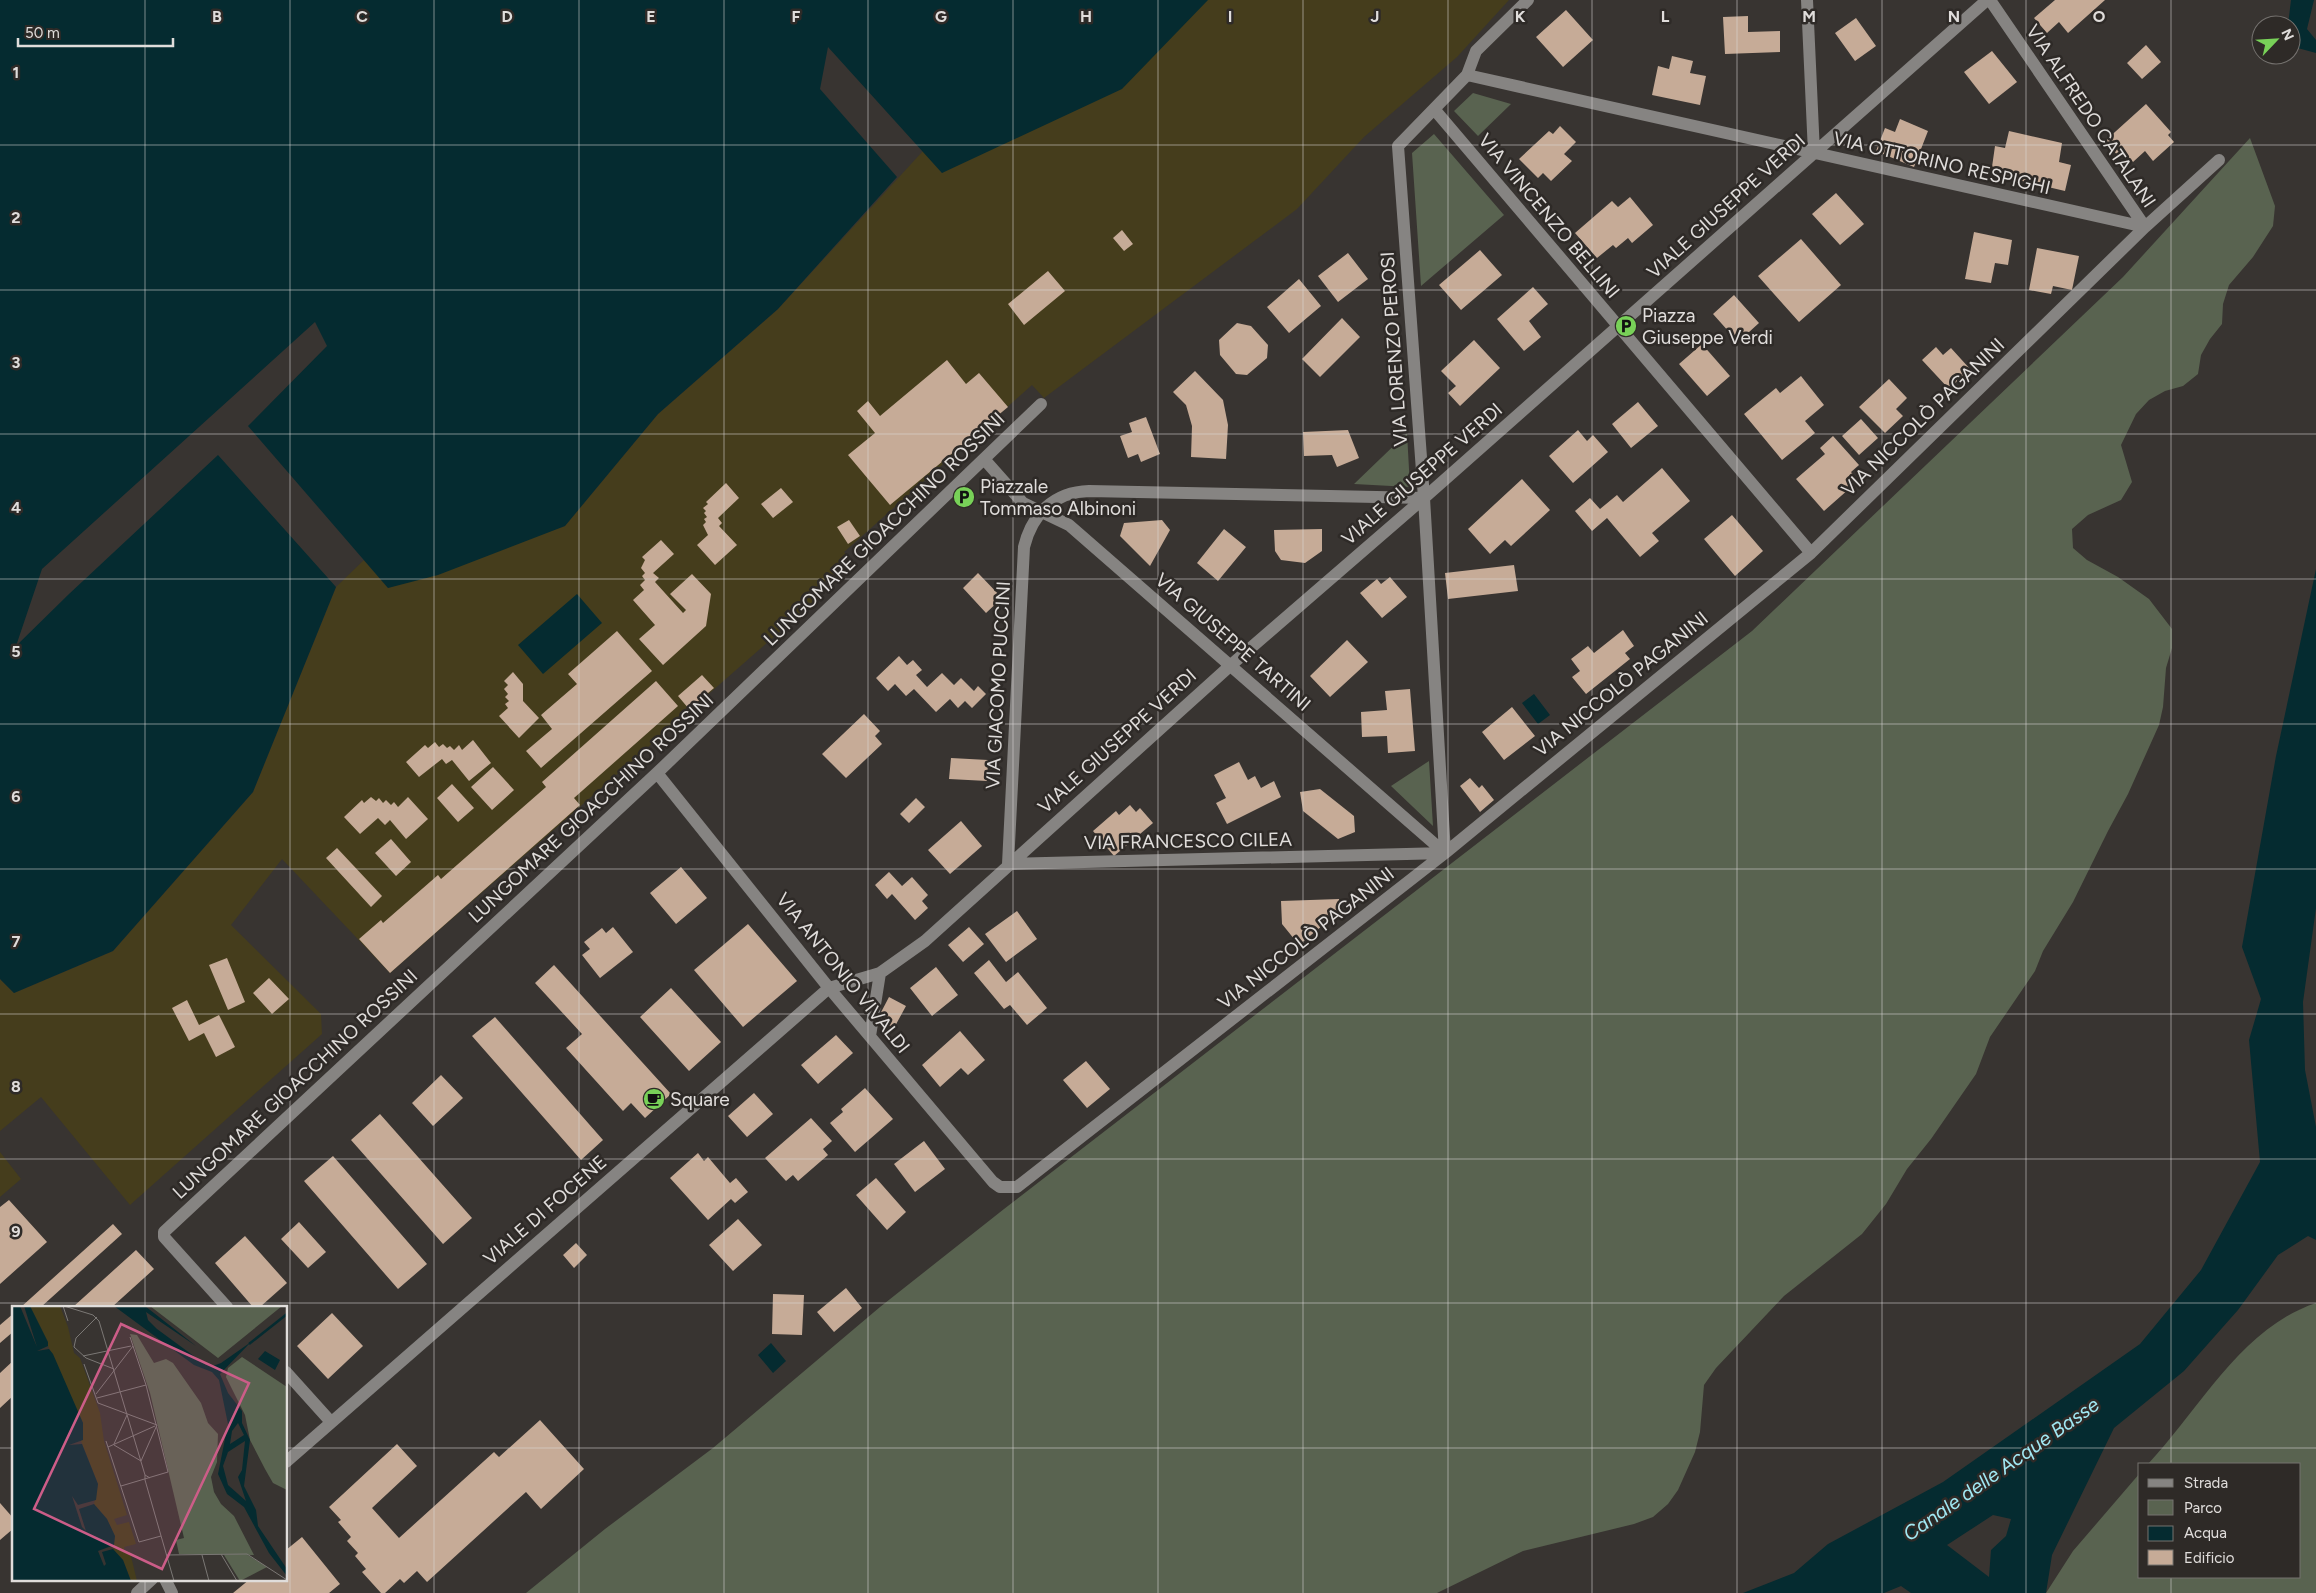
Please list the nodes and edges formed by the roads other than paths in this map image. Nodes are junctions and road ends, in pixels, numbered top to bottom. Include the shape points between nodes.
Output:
1 (1528, 0) edge
2 (1807, 0) edge
3 (1988, 0) edge
4 (1467, 75) junction
5 (1434, 109) junction
6 (1814, 153) junction
7 (2219, 160) dead end
8 (2145, 227) junction
9 (1619, 327) junction
10 (1041, 404) dead end
11 (984, 459) junction
12 (1424, 498) junction
13 (1041, 512) junction
14 (1811, 553) junction
15 (1231, 665) junction
16 (657, 773) junction
17 (1445, 853) junction
18 (1008, 864) junction
19 (880, 974) junction
20 (829, 988) junction
21 (870, 1036) junction
22 (1007, 1189) joint
23 (226, 1306) edge
24 (288, 1374) edge
25 (331, 1422) junction
26 (288, 1460) edge
27 (151, 1580) edge
28 (166, 1580) edge
29 (137, 1593) edge
30 (172, 1593) edge

1 - 4 street via 1476,51
2 - 6 street
3 - 6 street, VIALE GIUSEPPE VERDI
3 - 8 street, VIA ALFREDO CATALANI
4 - 5 street
4 - 6 street, VIA OTTORINO RESPIGHI
5 - 9 street, VIA VINCENZO BELLINI
5 - 12 street, VIA LORENZO PEROSI via 1398,146
6 - 8 street, VIA OTTORINO RESPIGHI
6 - 9 street, VIALE GIUSEPPE VERDI
7 - 8 street, VIA NICCOLÒ PAGANINI
8 - 14 street, VIA NICCOLÒ PAGANINI
9 - 12 street, VIALE GIUSEPPE VERDI
9 - 14 street, VIA VINCENZO BELLINI
10 - 11 street, LUNGOMARE GIOACCHINO ROSSINI
11 - 13 street via 1023,503
11 - 16 street, LUNGOMARE GIOACCHINO ROSSINI
12 - 13 street via 1078,491 1058,497
12 - 15 street, VIALE GIUSEPPE VERDI
12 - 17 street, VIA LORENZO PEROSI
13 - 15 street, VIA GIUSEPPE TARTINI via 1069,524
13 - 18 street, VIA GIACOMO PUCCINI via 1030,528 1024,547
14 - 17 street, VIA NICCOLÒ PAGANINI
15 - 17 street, VIA GIUSEPPE TARTINI
15 - 18 street, VIALE GIUSEPPE VERDI
16 - 20 street, VIA ANTONIO VIVALDI
16 - 23 street, LUNGOMARE GIOACCHINO ROSSINI via 163,1235
17 - 18 street, VIA FRANCESCO CILEA
17 - 22 street, VIA NICCOLÒ PAGANINI via 1026,1182
18 - 19 street, VIALE GIUSEPPE VERDI via 925,941
19 - 20 street
19 - 21 street
20 - 21 street, VIA ANTONIO VIVALDI
20 - 25 street, VIALE DI FOCENE
21 - 22 street, VIA ANTONIO VIVALDI via 993,1182
24 - 25 street
25 - 26 street, VIALE DI FOCENE
27 - 29 street
28 - 30 street

